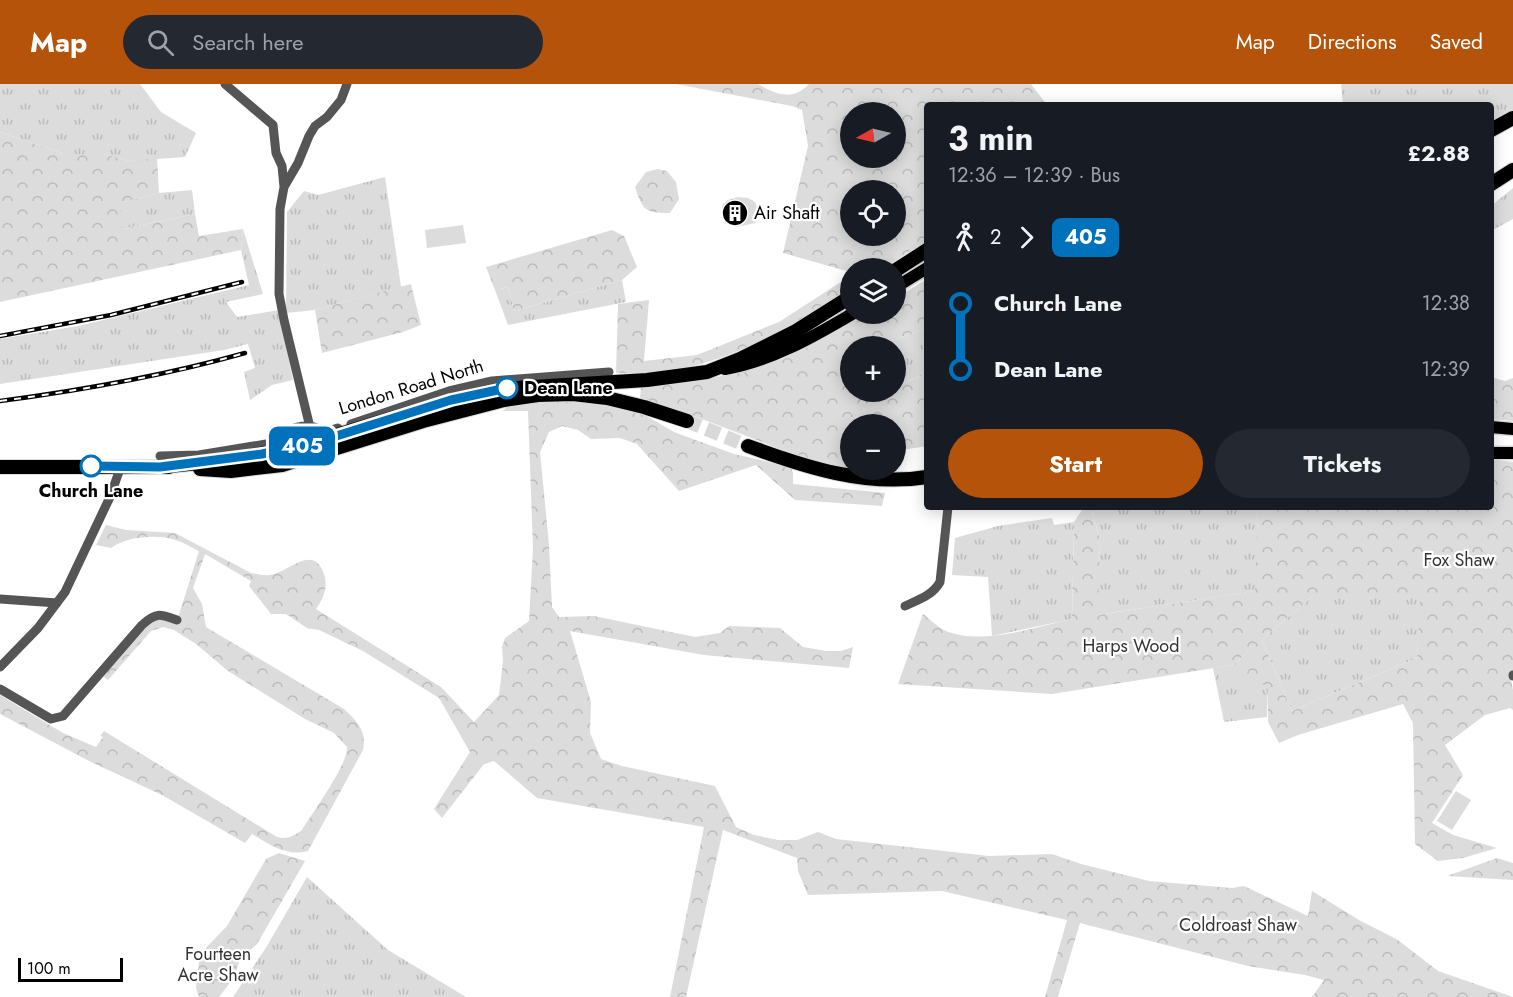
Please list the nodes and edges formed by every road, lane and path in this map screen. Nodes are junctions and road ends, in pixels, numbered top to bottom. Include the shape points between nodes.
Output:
1 (225, 84) edge
2 (347, 84) edge
3 (1513, 118) edge
4 (1494, 128) edge
5 (1513, 170) edge
6 (1494, 182) edge
7 (285, 187) junction
8 (924, 252) edge
9 (906, 264) edge
10 (924, 270) edge
11 (906, 281) edge
12 (840, 303) edge
13 (840, 321) edge
14 (609, 372) dead end
15 (707, 372) junction
16 (687, 421) tunnel mouth
17 (310, 426) junction
18 (1494, 427) edge
19 (1513, 429) edge
20 (337, 433) junction
21 (748, 446) tunnel mouth
22 (315, 449) junction
23 (252, 452) junction
24 (1494, 453) edge
25 (1513, 453) edge
26 (160, 461) junction
27 (121, 466) junction
28 (0, 467) edge
29 (924, 477) edge
30 (948, 510) edge
31 (0, 599) edge
32 (57, 603) junction
33 (905, 606) dead end
34 (177, 620) dead end
35 (0, 667) edge
36 (0, 689) edge

1 - 7 street via 273,125
2 - 7 street via 341,100 315,126
3 - 4 highway
5 - 6 highway
7 - 17 street via 280,219 279,294
8 - 9 highway
10 - 11 main road
12 - 15 highway via 796,331
13 - 15 main road, London Road North via 766,357
14 - 20 street, London Road North via 492,381 449,391
15 - 20 highway, London Road North via 501,389
16 - 22 highway, London Road North via 607,398 538,395 504,400
17 - 20 street, London Road North
17 - 22 street
17 - 23 street via 294,428 287,438
18 - 19 main road
20 - 22 highway, London Road North
21 - 29 highway via 845,475
22 - 23 highway
22 - 26 highway via 282,465 238,470
23 - 26 highway
24 - 25 main road
26 - 27 highway
27 - 28 highway
27 - 32 street via 78,568
30 - 33 street via 940,582 933,591
31 - 32 street
32 - 35 street
34 - 36 street via 151,616 63,716 51,719

